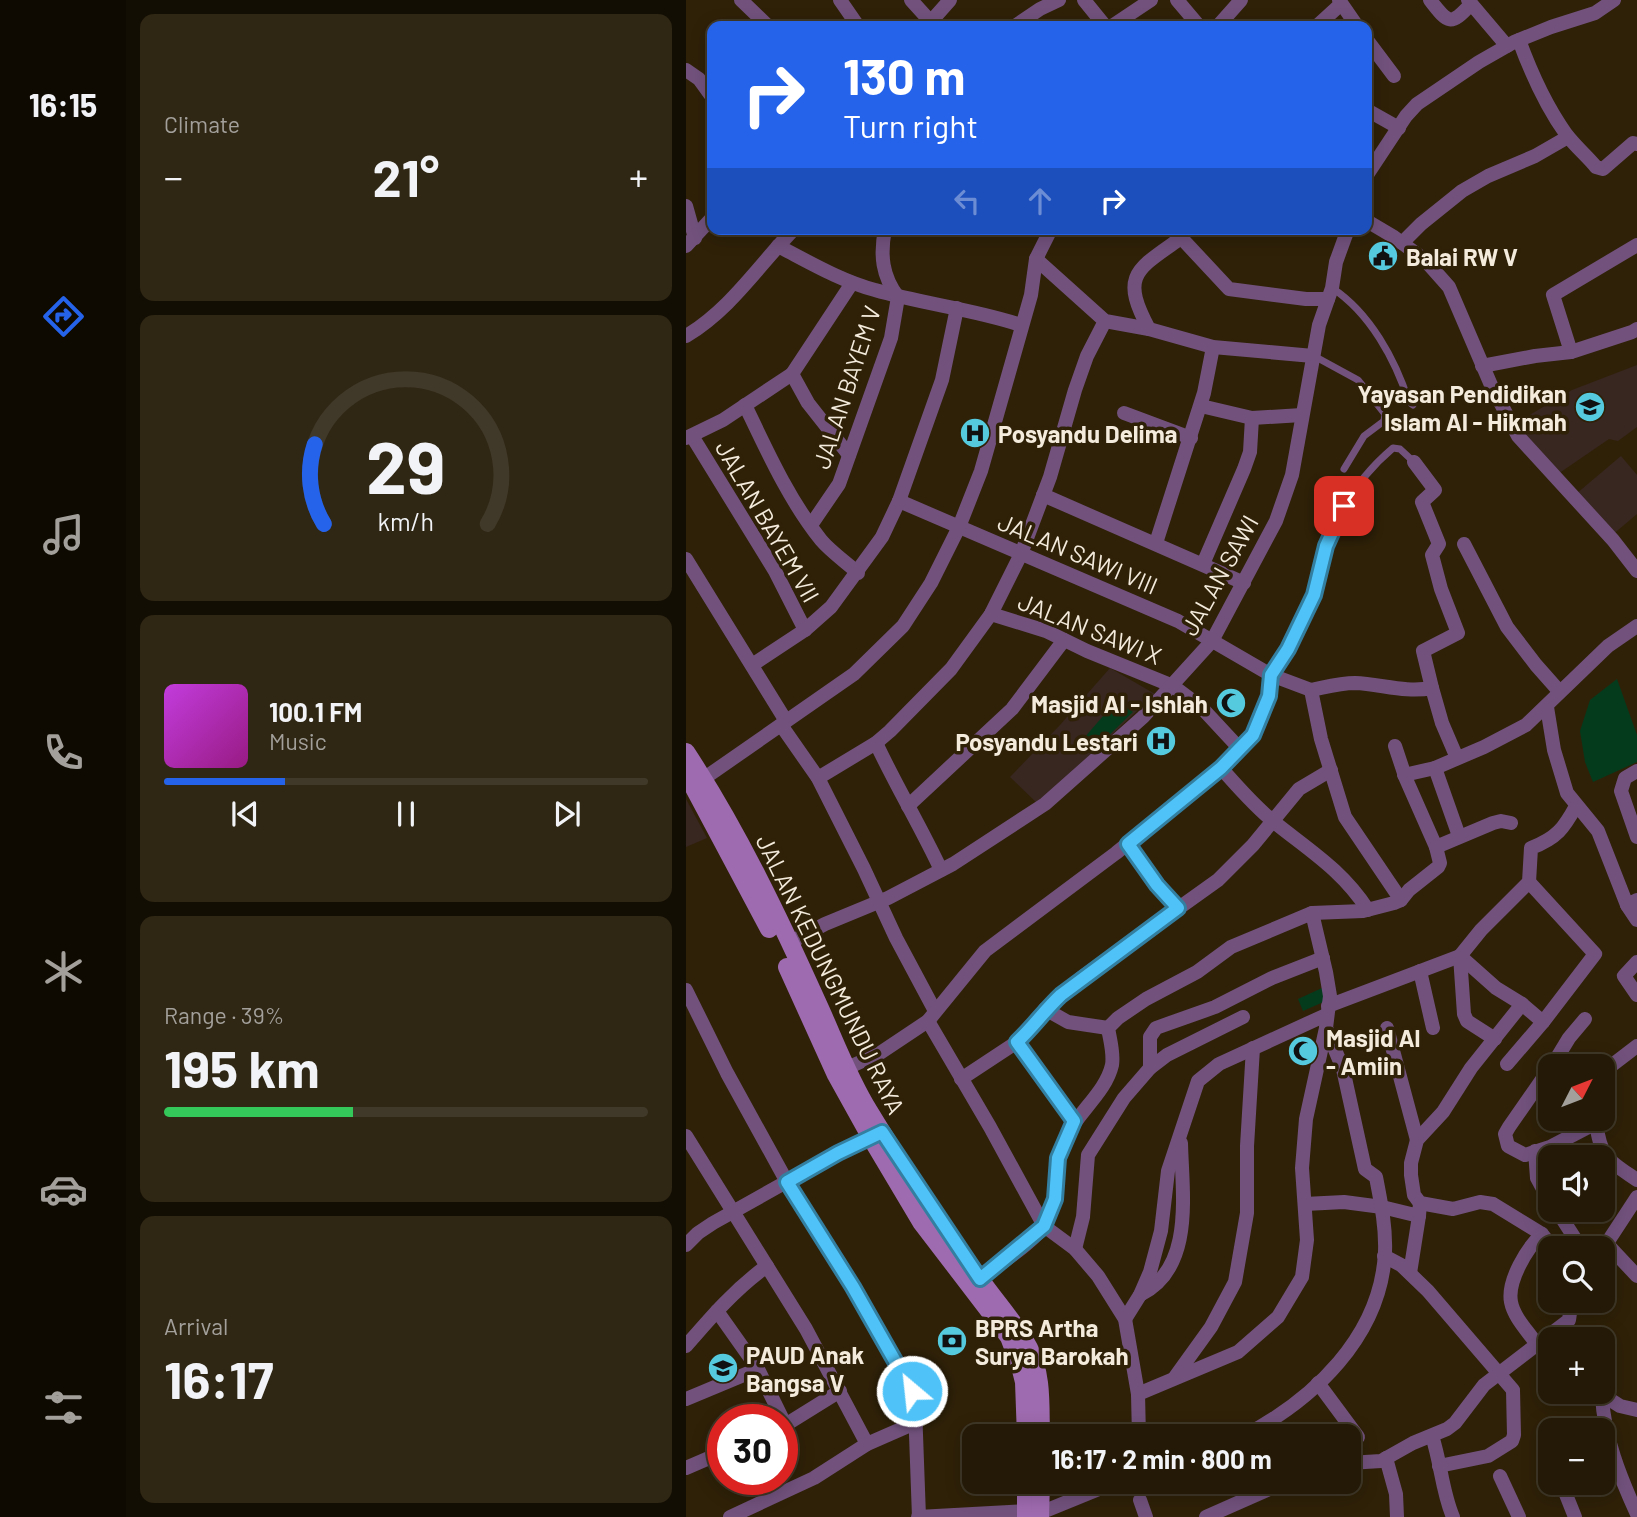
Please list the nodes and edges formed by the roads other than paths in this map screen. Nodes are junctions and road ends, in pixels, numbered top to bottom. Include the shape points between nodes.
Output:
1 (840, 0) edge
2 (911, 0) edge
3 (950, 0) edge
4 (1059, 0) edge
5 (1084, 0) edge
6 (1151, 0) edge
7 (1177, 0) edge
8 (1241, 0) edge
9 (1430, 0) edge
10 (1586, 0) edge
11 (1614, 0) edge
12 (746, 1) edge
13 (1340, 2) edge
14 (1469, 2) edge
15 (1595, 13) junction
16 (764, 21) edge
17 (855, 21) edge
18 (926, 21) edge
19 (931, 21) edge
20 (1022, 21) edge
21 (1101, 21) edge
22 (1119, 21) edge
23 (1195, 21) edge
24 (1222, 21) edge
25 (1322, 21) edge
26 (1353, 21) edge
27 (1513, 43) junction
28 (1372, 47) edge
29 (686, 70) edge
30 (1394, 76) dead end
31 (707, 90) edge
32 (1372, 113) edge
33 (1399, 128) junction
34 (1568, 137) junction
35 (1637, 144) edge
36 (1372, 168) edge
37 (686, 206) edge
38 (707, 223) edge
39 (1372, 224) edge
40 (788, 235) edge
41 (883, 235) edge
42 (1048, 235) edge
43 (1175, 235) edge
44 (1179, 235) edge
45 (1346, 235) edge
46 (690, 242) edge
47 (1402, 243) junction
48 (1637, 245) edge
49 (778, 246) junction
50 (1036, 259) junction
51 (852, 284) junction
52 (1330, 293) junction
53 (898, 297) junction
54 (957, 308) junction
55 (1105, 321) junction
56 (1021, 325) junction
57 (1149, 329) junction
58 (1637, 329) edge
59 (686, 336) edge
60 (1213, 347) junction
61 (1572, 352) junction
62 (1313, 356) junction
63 (1482, 366) junction
64 (792, 374) junction
65 (745, 405) junction
66 (1413, 405) dead end
67 (1200, 406) junction
68 (1124, 413) dead end
69 (1302, 415) junction
70 (1252, 418) junction
71 (689, 437) edge
72 (1191, 438) junction
73 (849, 454) junction
74 (1414, 462) joint
75 (1344, 469) dead end
76 (1044, 495) junction
77 (899, 501) junction
78 (811, 525) junction
79 (959, 527) junction
80 (1156, 543) junction
81 (1464, 544) dead end
82 (1021, 554) junction
83 (686, 559) edge
84 (1203, 564) junction
85 (1637, 571) edge
86 (858, 573) junction
87 (1244, 583) junction
88 (990, 614) junction
89 (1637, 626) edge
90 (805, 630) junction
91 (1064, 640) junction
92 (1212, 641) junction
93 (752, 665) junction
94 (1271, 675) junction
95 (1173, 686) junction
96 (1432, 688) junction
97 (1311, 690) junction
98 (1559, 691) junction
99 (1546, 707) junction
100 (783, 723) junction
101 (876, 743) junction
102 (1395, 746) dead end
103 (1240, 749) junction
104 (686, 752) edge
105 (1457, 758) junction
106 (1221, 768) junction
107 (1435, 768) junction
108 (1331, 770) junction
109 (1637, 771) edge
110 (1404, 775) junction
111 (818, 778) junction
112 (692, 781) edge
113 (908, 806) junction
114 (1577, 806) junction
115 (1274, 822) junction
116 (1511, 823) dead end
117 (1459, 835) junction
118 (1637, 837) edge
119 (1128, 844) junction
120 (1436, 847) junction
121 (941, 870) junction
122 (1529, 881) junction
123 (878, 900) junction
124 (1401, 900) junction
125 (1632, 902) edge
126 (1178, 908) junction
127 (1368, 910) junction
128 (1311, 913) junction
129 (1637, 920) edge
130 (789, 943) junction
131 (1460, 956) junction
132 (1323, 958) junction
133 (1637, 962) edge
134 (1420, 971) junction
135 (686, 990) edge
136 (1637, 995) edge
137 (1522, 1004) junction
138 (1045, 1009) junction
139 (931, 1016) junction
140 (1327, 1016) junction
141 (1243, 1017) dead end
142 (1585, 1019) dead end
143 (1543, 1023) junction
144 (1108, 1028) junction
145 (1387, 1028) dead end
146 (1433, 1028) dead end
147 (1495, 1039) junction
148 (1017, 1042) junction
149 (1637, 1046) edge
150 (1253, 1048) junction
151 (1559, 1054) edge
152 (1615, 1063) edge
153 (1507, 1064) dead end
154 (1150, 1068) junction
155 (845, 1069) junction
156 (961, 1079) junction
157 (1538, 1086) edge
158 (1074, 1121) junction
159 (1578, 1131) edge
160 (1597, 1131) edge
161 (876, 1135) junction
162 (686, 1136) edge
163 (1417, 1140) junction
164 (1535, 1152) junction
165 (691, 1155) edge
166 (1174, 1171) junction
167 (1538, 1180) edge
168 (1637, 1180) edge
169 (787, 1182) junction
170 (1637, 1197) edge
171 (1305, 1204) junction
172 (1419, 1206) junction
173 (1382, 1207) junction
174 (733, 1212) junction
175 (1044, 1226) junction
176 (1542, 1234) joint
177 (1612, 1236) edge
178 (686, 1245) edge
179 (1075, 1249) junction
180 (1615, 1255) edge
181 (1384, 1256) junction
182 (767, 1266) junction
183 (1410, 1273) junction
184 (1637, 1276) edge
185 (980, 1279) junction
186 (1140, 1295) junction
187 (717, 1311) junction
188 (1568, 1313) edge
189 (1125, 1319) junction
190 (1562, 1327) edge
191 (1537, 1345) joint
192 (686, 1346) edge
193 (758, 1369) junction
194 (1499, 1372) junction
195 (1174, 1378) junction
196 (1318, 1383) junction
197 (840, 1391) junction
198 (1139, 1394) junction
199 (686, 1399) edge
200 (1615, 1403) edge
201 (774, 1404) edge
202 (1602, 1404) edge
203 (1637, 1410) edge
204 (798, 1417) edge
205 (915, 1423) junction
206 (1026, 1424) edge
207 (1041, 1424) edge
208 (1139, 1424) edge
209 (1265, 1424) edge
210 (1348, 1424) edge
211 (1432, 1436) junction
212 (867, 1444) junction
213 (1386, 1458) junction
214 (707, 1459) edge
215 (1361, 1462) edge
216 (1439, 1466) junction
217 (686, 1468) edge
218 (1500, 1476) dead end
219 (1029, 1494) edge
220 (1038, 1494) edge
221 (1085, 1494) edge
222 (1258, 1494) edge
223 (1566, 1495) edge
224 (1140, 1500) dead end
225 (1033, 1514) edge
226 (1637, 1514) edge
227 (730, 1517) edge
228 (918, 1517) edge
229 (1146, 1517) edge
230 (1206, 1517) edge
231 (1398, 1517) edge
232 (1453, 1517) edge
233 (1519, 1517) edge
234 (1575, 1517) edge

1 - 17 street
2 - 18 street
3 - 19 street
4 - 20 street
5 - 21 street
6 - 22 street
7 - 23 street
8 - 24 street
9 - 14 street via 1451,21
10 - 15 street
11 - 15 street
12 - 16 street
13 - 25 street
13 - 26 street
14 - 27 street
15 - 27 street
27 - 33 street via 1417,104
27 - 34 street
28 - 30 street
29 - 31 street
32 - 33 street
33 - 36 street
34 - 35 street via 1601,170
34 - 47 street via 1462,191
37 - 46 street
38 - 46 street
39 - 47 street
40 - 49 street
41 - 53 street via 883,270
42 - 50 street
43 - 57 street via 1146,263 1133,286 1136,306
44 - 52 street via 1229,289 1306,299
45 - 52 street, JALAN SAWI
47 - 63 street via 1449,287
48 - 61 street via 1553,295
49 - 51 street
49 - 59 street via 711,320
50 - 55 street
50 - 56 street
51 - 53 street
51 - 64 street
52 - 62 street, JALAN SAWI
52 - 66 lane via 1343,295 1385,346
53 - 54 street
53 - 73 street, JALAN BAYEM V via 891,338
54 - 56 street
54 - 77 street via 942,380
55 - 57 street
55 - 76 street via 1075,390
56 - 79 street via 981,471
57 - 60 street
58 - 61 street
60 - 62 street
60 - 67 street
61 - 63 street
62 - 69 street, JALAN SAWI
62 - 75 lane via 1358,380 1385,414 1384,421 1357,444
63 - 85 street via 1518,436
64 - 65 street
64 - 73 street via 808,403
65 - 71 street
65 - 78 street
67 - 70 street
67 - 72 street
68 - 72 street
69 - 70 street
69 - 87 street, JALAN SAWI via 1292,475 1276,521
70 - 84 street via 1244,470
71 - 90 street, JALAN BAYEM VII via 775,571
72 - 80 street
73 - 78 street, JALAN BAYEM V via 839,484
74 - 94 lane via 1393,448 1353,489 1326,546 1314,595
74 - 96 street via 1435,490 1422,502 1439,544 1432,555 1458,633 1423,651
76 - 80 street
76 - 82 street
77 - 79 street, JALAN SAWI VIII
77 - 86 street
78 - 86 street
79 - 82 street, JALAN SAWI VIII
79 - 100 street via 903,626 854,674
80 - 84 street
81 - 98 street via 1507,626
82 - 88 street
82 - 92 street, JALAN SAWI VIII via 1178,621
83 - 93 street
84 - 87 street
86 - 90 street
87 - 92 street, JALAN SAWI
88 - 91 street, JALAN SAWI X
88 - 101 street via 951,668
89 - 98 street
90 - 93 street
91 - 95 street, JALAN SAWI X
91 - 113 street via 1012,709
92 - 94 street, JALAN SAWI VIII
92 - 95 street, JALAN SAWI
93 - 100 street
94 - 97 street, JALAN SAWI VIII
94 - 103 street via 1260,722
95 - 103 street, JALAN SAWI X via 1201,707
95 - 121 street, JALAN SAWI via 1045,804
96 - 97 street via 1348,683
96 - 105 street
97 - 108 street
98 - 99 street
99 - 105 street via 1507,736
99 - 114 street via 1567,793
100 - 111 street
100 - 112 street
101 - 111 street
101 - 113 street
102 - 110 street
103 - 106 street
104 - 112 main road, JALAN KEDUNGMUNDU RAYA
105 - 107 street
106 - 115 street
106 - 119 street
107 - 110 street
107 - 117 street
108 - 115 street via 1299,789
108 - 124 street via 1351,830
109 - 118 street via 1625,778 1621,790
110 - 120 street
111 - 123 street
112 - 130 main road, JALAN KEDUNGMUNDU RAYA via 761,884
112 - 161 main road, JALAN KEDUNGMUNDU RAYA via 773,936 836,1075
113 - 121 street
114 - 122 street via 1561,832 1531,848
114 - 125 street via 1598,831
115 - 126 street via 1217,880
115 - 127 street via 1328,862
116 - 117 street via 1501,821
117 - 120 street
119 - 126 street
119 - 139 street via 985,951
120 - 124 street via 1438,867
121 - 123 street, JALAN SAWI
122 - 131 street
122 - 143 street via 1595,954
123 - 130 street, JALAN SAWI
123 - 139 street
124 - 127 street
125 - 129 street
126 - 138 street
127 - 128 street
128 - 132 street
128 - 144 street via 1231,947
130 - 155 main road, JALAN KEDUNGMUNDU RAYA
131 - 134 street
131 - 137 street
131 - 147 street via 1464,1014 1467,1021
132 - 140 street via 1330,996
132 - 154 street via 1216,1007 1156,1028 1150,1037
133 - 136 street via 1624,976
134 - 140 street
134 - 146 street
135 - 169 street
137 - 143 street
137 - 147 street
138 - 144 street via 1068,1022
138 - 148 street
139 - 155 street via 880,1053
139 - 156 street
140 - 150 street
140 - 171 street via 1306,1119
140 - 173 street via 1364,1169 1376,1177
141 - 154 street
142 - 151 street
143 - 153 street
144 - 158 street via 1111,1069
145 - 163 street
147 - 163 street
148 - 156 street
148 - 158 street
149 - 152 street
150 - 166 street via 1198,1080 1180,1127
150 - 195 street via 1247,1213 1235,1282 1211,1327
154 - 179 street via 1124,1098 1088,1155 1083,1217
155 - 161 main road, JALAN KEDUNGMUNDU RAYA
156 - 175 street
157 - 164 street via 1505,1134 1508,1146 1517,1152
158 - 175 street via 1058,1158 1055,1199
159 - 164 street
160 - 168 street via 1600,1149 1610,1162
161 - 169 street
161 - 185 main road, JALAN KEDUNGMUNDU RAYA
161 - 206 main road, JALAN KEDUNGMUNDU RAYA via 928,1231 1009,1338 1024,1382
162 - 165 street
163 - 172 street via 1411,1163
164 - 167 street
165 - 174 street
166 - 186 street via 1150,1272
166 - 186 street via 1180,1242 1159,1283
169 - 174 street
169 - 205 street via 907,1379
170 - 177 street
171 - 173 street via 1344,1202
171 - 195 street via 1307,1240 1301,1277 1278,1317 1238,1352
172 - 173 street
172 - 176 street via 1453,1209 1489,1203
172 - 183 street
173 - 181 street
174 - 178 street
174 - 182 street
175 - 179 street
175 - 185 street
176 - 191 street via 1523,1256 1511,1300
179 - 189 street
180 - 184 street
181 - 183 street
181 - 196 street via 1368,1321 1338,1364
182 - 187 street
182 - 197 street
183 - 194 street
185 - 207 main road, JALAN KEDUNGMUNDU RAYA via 1019,1331 1036,1366
186 - 189 street
187 - 192 street
187 - 193 street
188 - 190 street via 1571,1318
189 - 198 street
191 - 194 street
193 - 199 street
193 - 201 street
194 - 211 street via 1455,1423
194 - 216 street via 1514,1395 1512,1441 1488,1456
195 - 198 street
196 - 209 street
196 - 210 street
197 - 204 street
197 - 212 street
198 - 208 street
200 - 203 street
202 - 226 street via 1624,1486
205 - 212 street
205 - 228 street
211 - 213 street
211 - 216 street
212 - 227 street via 814,1478
213 - 215 street
213 - 231 street
214 - 217 street
216 - 232 street
218 - 233 street
219 - 225 main road
220 - 225 main road
221 - 225 street
222 - 230 street
223 - 234 street
224 - 229 street
225 - 228 street

